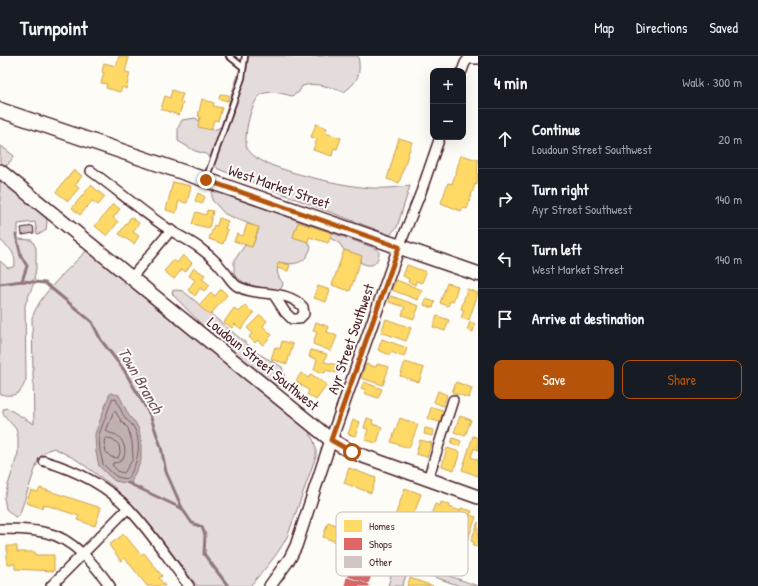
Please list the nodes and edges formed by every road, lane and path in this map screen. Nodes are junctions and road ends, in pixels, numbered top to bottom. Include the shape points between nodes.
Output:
1 (229, 56) edge
2 (245, 56) edge
3 (478, 59) edge
4 (243, 68) junction
5 (463, 68) edge
6 (0, 110) edge
7 (439, 140) edge
8 (91, 170) dead end
9 (0, 171) edge
10 (206, 180) junction
11 (168, 229) junction
12 (399, 247) junction
13 (478, 274) edge
14 (130, 275) junction
15 (274, 295) dead end
16 (453, 400) dead end
17 (331, 440) junction
18 (44, 461) dead end
19 (428, 479) junction
20 (478, 497) edge
21 (128, 508) junction
22 (0, 529) edge
23 (83, 555) junction
24 (51, 586) edge
25 (110, 586) edge
26 (189, 586) edge
27 (270, 586) edge

1 - 4 lane
2 - 4 lane
3 - 5 street via 468,59
4 - 10 lane via 242,78
6 - 10 main road, West Market Street
7 - 12 street
8 - 11 street
9 - 14 main road, Loudoun Street Southwest
10 - 12 main road, West Market Street
11 - 14 street
11 - 15 street via 200,248 237,286
12 - 13 main road, West Market Street
12 - 17 street, Ayr Street Southwest
14 - 17 main road, Loudoun Street Southwest
16 - 19 street
17 - 19 main road, Loudoun Street Southwest via 352,452
17 - 27 street, Ayr Street Southwest via 296,546
18 - 21 street via 81,475 108,491
19 - 20 main road, Loudoun Street Southwest
21 - 23 street
21 - 26 street
22 - 23 street via 48,533 70,543
23 - 24 street
23 - 25 street

